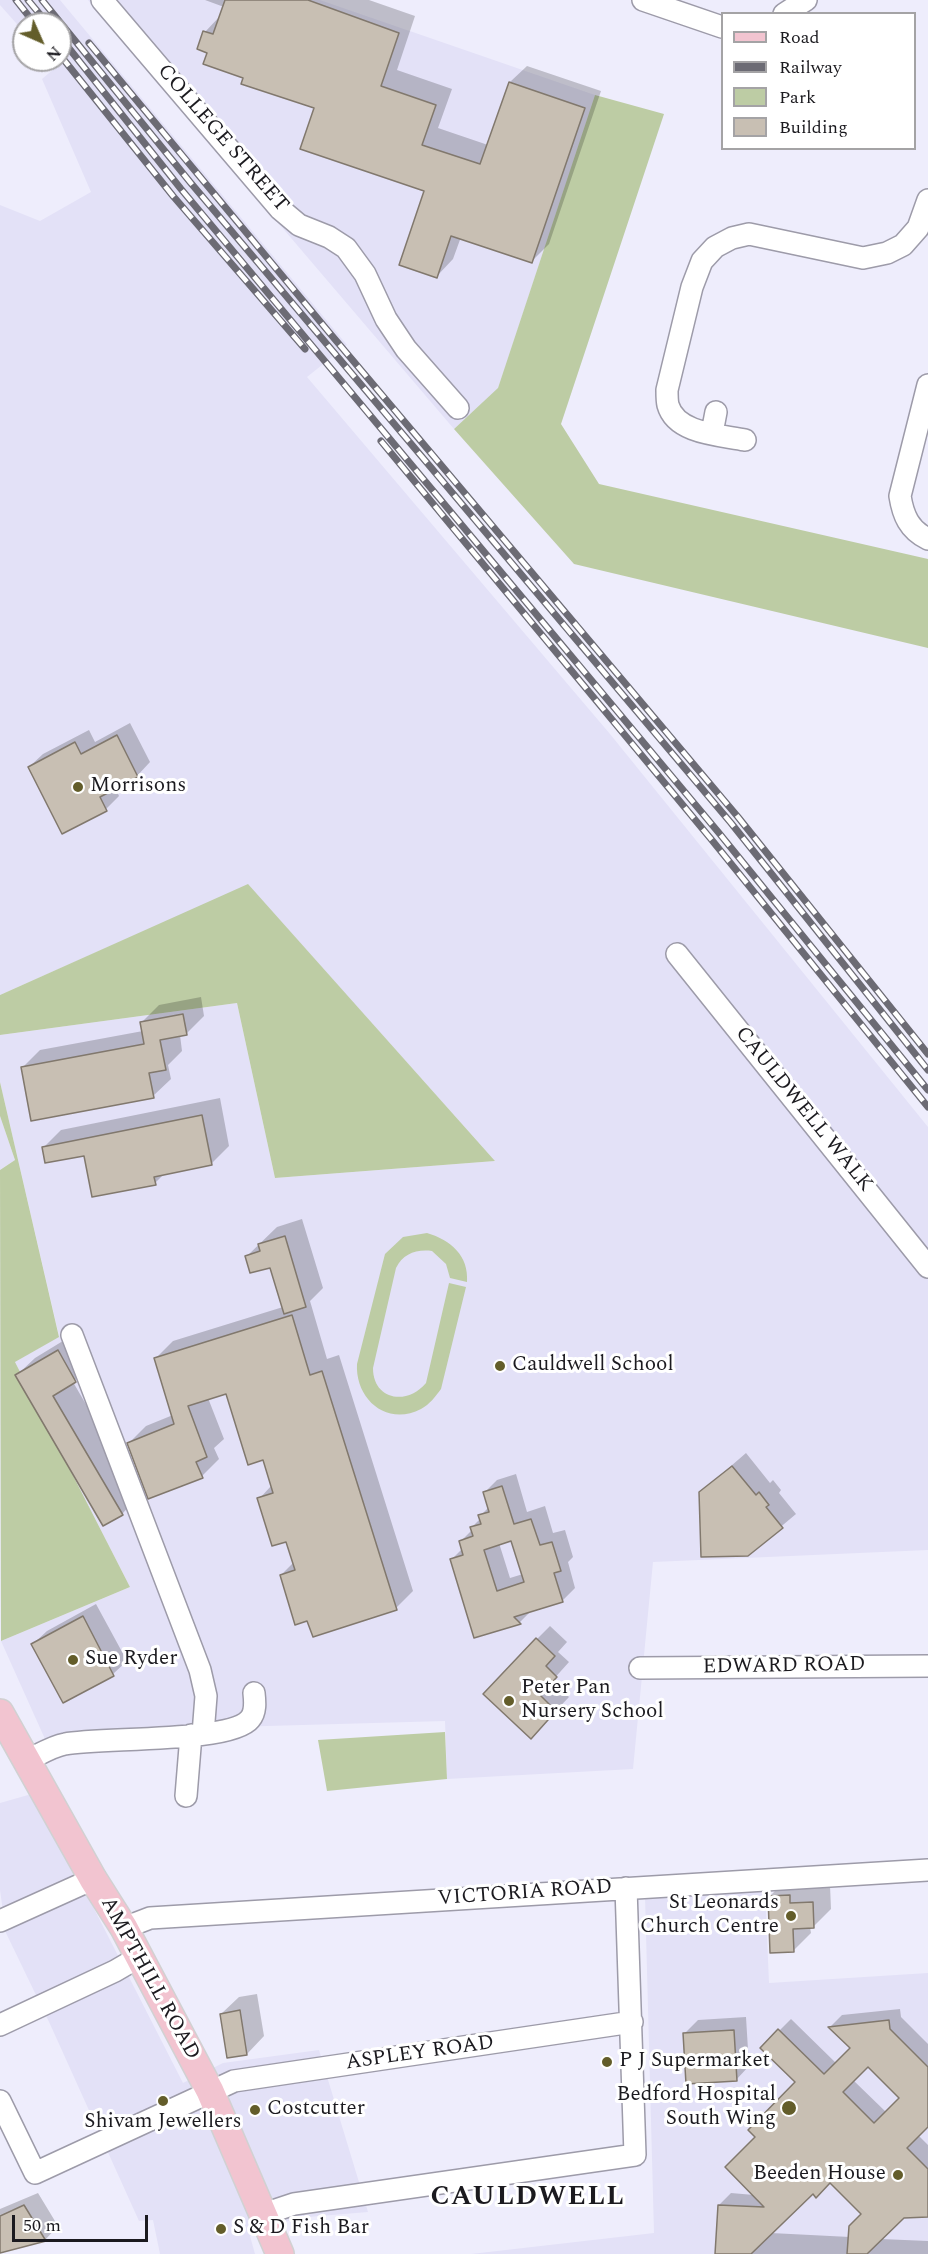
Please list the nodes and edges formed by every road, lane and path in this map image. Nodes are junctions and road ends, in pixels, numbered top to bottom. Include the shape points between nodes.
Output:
1 (102, 0) edge
2 (643, 0) edge
3 (806, 0) edge
4 (787, 12) edge
5 (721, 26) edge
6 (928, 200) edge
7 (928, 386) edge
8 (458, 408) dead end
9 (716, 412) dead end
10 (712, 433) junction
11 (745, 440) dead end
12 (928, 539) edge
13 (677, 954) dead end
14 (928, 1267) edge
15 (72, 1335) dead end
16 (928, 1666) edge
17 (640, 1668) dead end
18 (254, 1693) dead end
19 (0, 1713) edge
20 (197, 1735) junction
21 (28, 1760) junction
22 (186, 1796) dead end
23 (928, 1870) edge
24 (93, 1879) junction
25 (626, 1888) junction
26 (0, 1921) edge
27 (124, 1928) junction
28 (140, 1957) junction
29 (632, 2022) junction
30 (0, 2025) edge
31 (210, 2091) junction
32 (0, 2101) edge
33 (264, 2214) junction
34 (280, 2254) edge

1 - 8 street, COLLEGE STREET via 280,209 299,225 346,248 365,274 386,319 406,349
2 - 5 street
3 - 4 street
6 - 10 street via 918,228 903,245 887,254 863,258 749,234 715,247 702,261 667,390 668,406 676,418 691,428
7 - 12 street via 900,496 912,529
9 - 10 street
10 - 11 street
13 - 14 street, CAULDWELL WALK
15 - 20 street via 201,1670 206,1696
16 - 17 street, EDWARD ROAD
18 - 20 street via 255,1707 249,1720 235,1729
19 - 21 main road, AMPTHILL ROAD
20 - 21 street via 63,1744
20 - 22 street
21 - 24 main road, AMPTHILL ROAD
23 - 25 street, VICTORIA ROAD
24 - 26 street
24 - 27 main road, AMPTHILL ROAD
25 - 27 street, VICTORIA ROAD via 150,1918
25 - 29 street
27 - 28 main road, AMPTHILL ROAD
28 - 30 street
28 - 31 main road, AMPTHILL ROAD
29 - 31 street, ASPLEY ROAD via 234,2081
29 - 33 street via 635,2155 294,2204
31 - 32 street, ASPLEY ROAD via 35,2173
31 - 33 main road, AMPTHILL ROAD
33 - 34 main road, AMPTHILL ROAD

